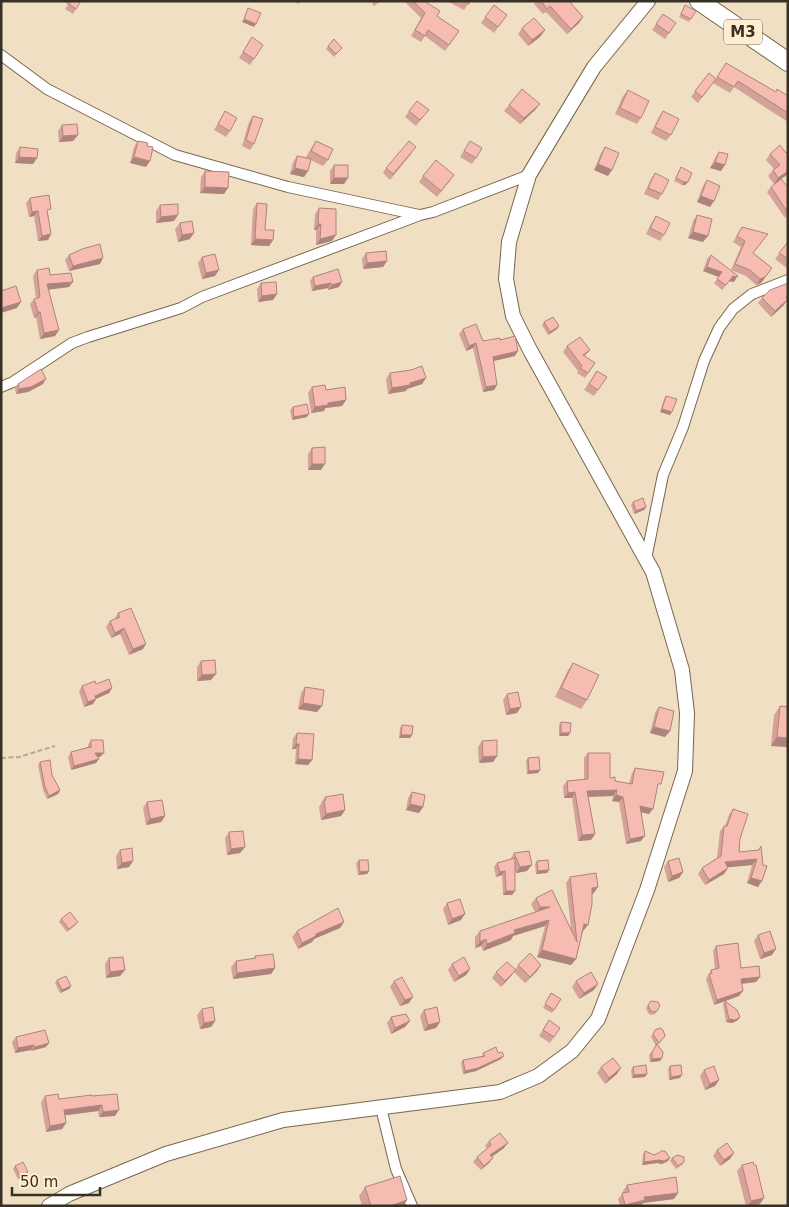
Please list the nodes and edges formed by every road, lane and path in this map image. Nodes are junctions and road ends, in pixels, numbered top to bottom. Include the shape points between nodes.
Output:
1 (648, 1) edge
2 (700, 1) edge
3 (1, 55) edge
4 (788, 62) edge
5 (529, 175) junction
6 (420, 216) junction
7 (788, 280) edge
8 (1, 387) edge
9 (646, 559) junction
10 (56, 746) dead end
11 (1, 758) edge
12 (381, 1108) junction
13 (49, 1206) edge
14 (412, 1206) edge

1 - 5 street via 594,67
2 - 4 highway, M3
3 - 6 street via 47,88 175,155 288,187
5 - 6 street
5 - 9 street via 508,242 506,279 513,316
6 - 8 street via 202,297 181,308 72,343
7 - 9 street via 752,294 733,309 720,328 704,361 683,427 663,475
9 - 12 street via 682,670 687,713 685,771 647,890 598,1019 572,1051 538,1076 500,1092
10 - 11 path via 19,757
12 - 13 street via 283,1120 166,1154 69,1194
12 - 14 street via 396,1169

